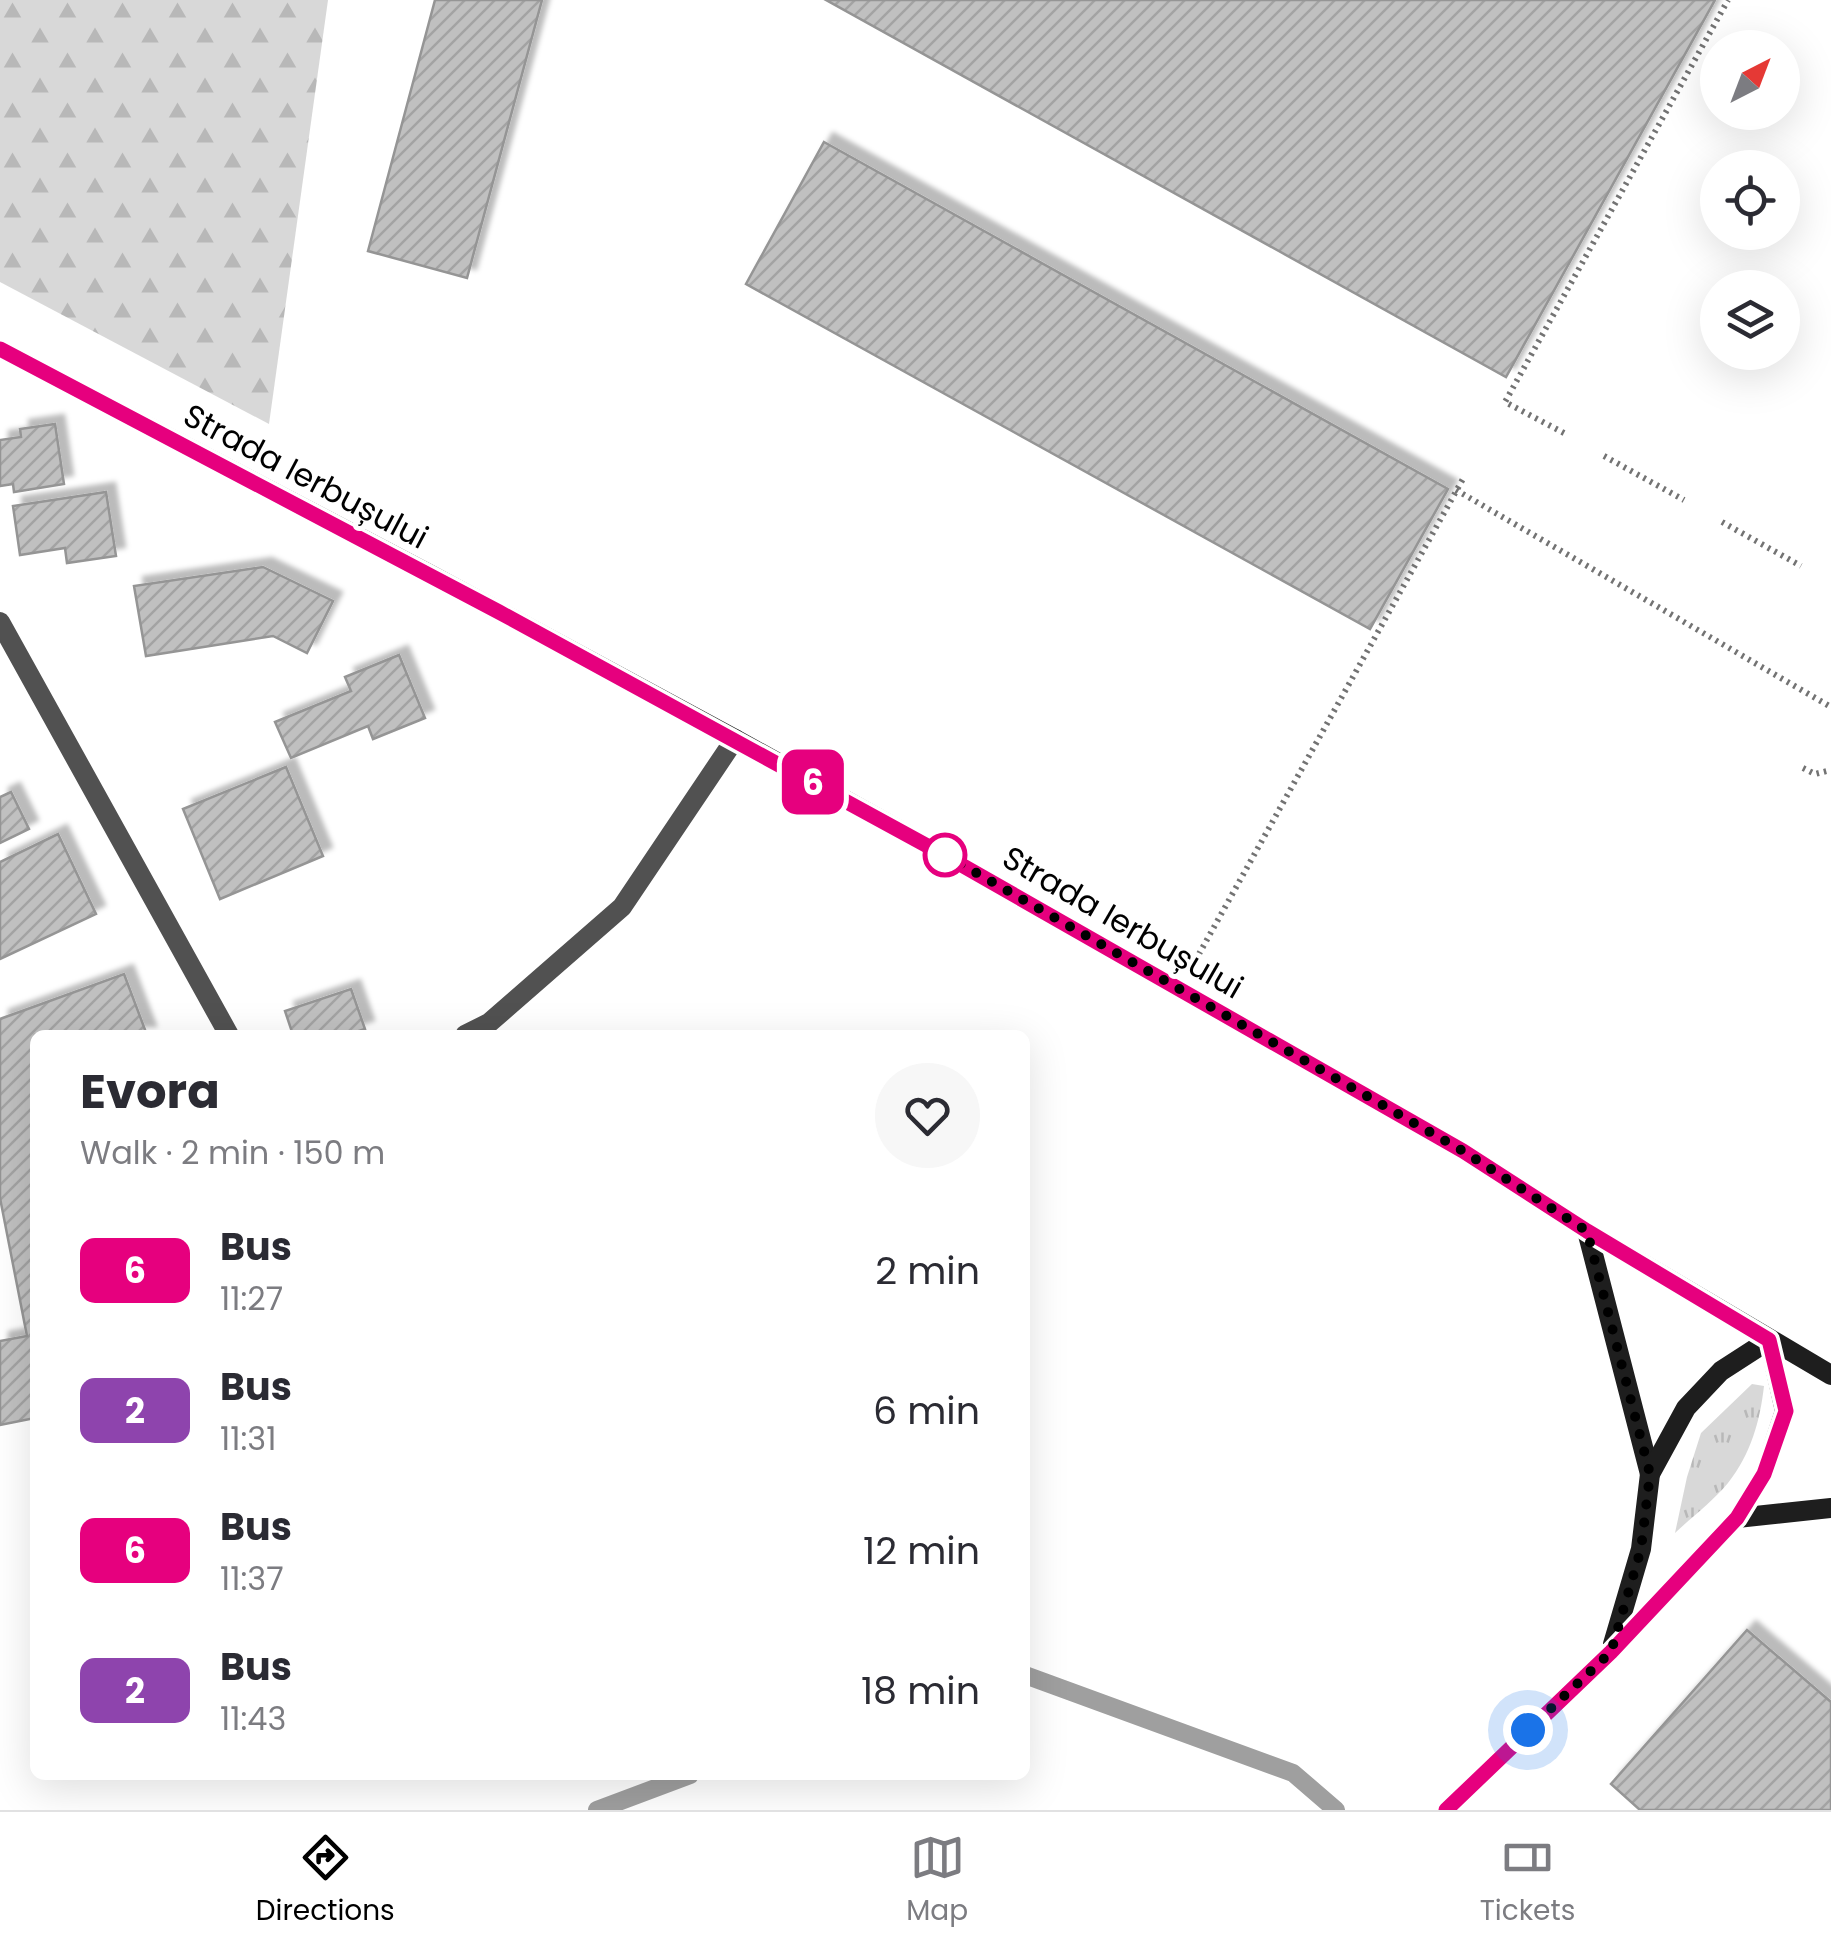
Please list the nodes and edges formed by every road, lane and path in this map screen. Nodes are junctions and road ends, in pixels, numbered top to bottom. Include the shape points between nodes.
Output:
1 (1728, 0) edge
2 (0, 349) edge
3 (1564, 433) dead end
4 (1604, 456) dead end
5 (1464, 477) dead end
6 (1456, 490) junction
7 (1684, 500) dead end
8 (1722, 522) dead end
9 (1800, 566) dead end
10 (0, 622) edge
11 (1831, 707) edge
12 (735, 739) junction
13 (1803, 768) dead end
14 (1831, 770) edge
15 (1199, 954) dead end
16 (226, 1030) edge
17 (475, 1030) edge
18 (1587, 1231) junction
19 (1769, 1340) junction
20 (1831, 1375) edge
21 (1650, 1474) junction
22 (1831, 1508) edge
23 (1737, 1518) junction
24 (1611, 1652) junction
25 (1446, 1810) edge

1 - 3 path via 1505,402
2 - 12 main road, Strada Ierbușului
4 - 7 path
5 - 6 path
6 - 11 path
6 - 15 path
8 - 9 path
10 - 16 lane
12 - 17 lane via 622,907
12 - 18 main road, Strada Ierbușului via 1446,1141
13 - 14 path via 1815,774
18 - 19 main road, Strada Ierbușului
18 - 21 main road
19 - 20 main road, Strada Ierbușului
19 - 21 main road via 1721,1371 1686,1408
19 - 23 main road via 1786,1411 1764,1474
21 - 24 main road via 1641,1549
22 - 23 main road
23 - 24 main road
24 - 25 main road

